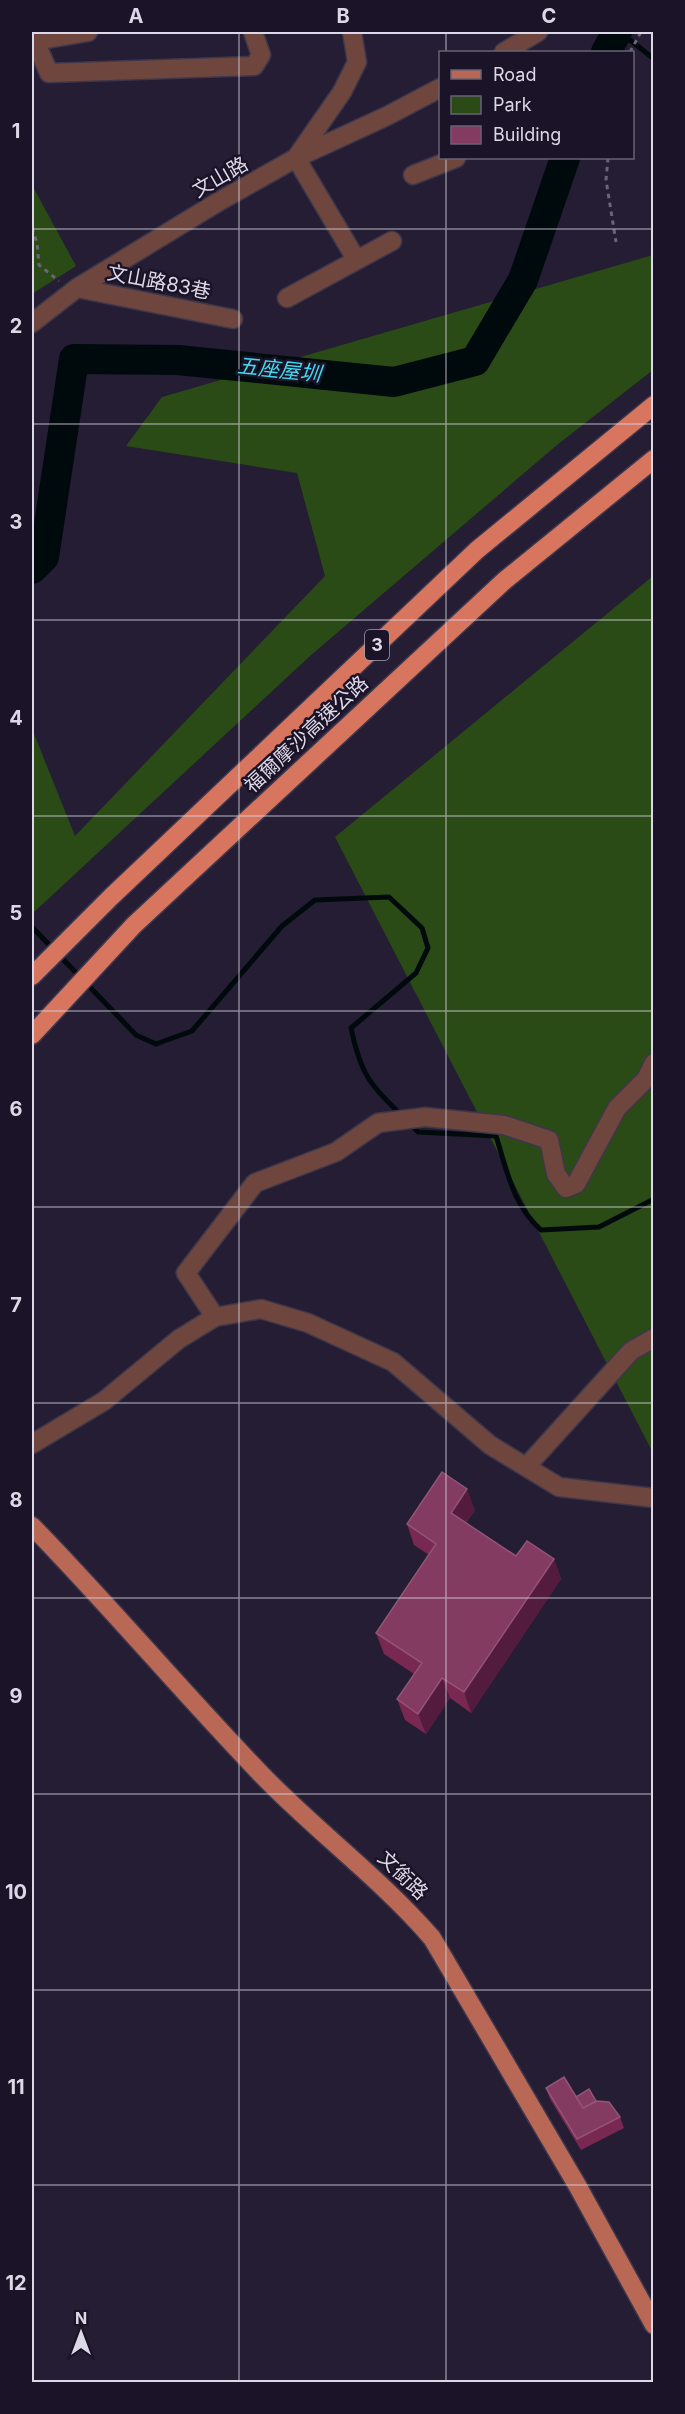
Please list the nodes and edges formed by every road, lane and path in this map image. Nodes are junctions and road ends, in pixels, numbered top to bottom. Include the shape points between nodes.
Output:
1 (88, 32) edge
2 (253, 32) edge
3 (352, 32) edge
4 (538, 32) edge
5 (641, 32) edge
6 (506, 51) edge
7 (631, 51) edge
8 (439, 89) edge
9 (296, 158) junction
10 (453, 159) edge
11 (608, 159) edge
12 (413, 175) dead end
13 (32, 228) edge
14 (392, 241) dead end
15 (616, 242) dead end
16 (356, 259) junction
17 (77, 288) junction
18 (287, 298) dead end
19 (233, 319) dead end
20 (32, 323) edge
21 (654, 405) edge
22 (654, 459) edge
23 (32, 975) edge
24 (32, 1035) edge
25 (654, 1063) edge
26 (215, 1317) junction
27 (654, 1338) edge
28 (32, 1444) edge
29 (526, 1467) junction
30 (654, 1498) edge
31 (32, 1526) edge
32 (654, 2325) edge

1 - 2 street via 35,41 48,73 254,66 261,55
3 - 9 street via 357,62 342,92
4 - 6 street
5 - 7 path
8 - 9 street, 文山路
9 - 16 street
9 - 17 street, 文山路
10 - 12 street
11 - 15 path via 606,180
13 - 17 path via 39,265 62,283
14 - 16 street
16 - 18 street
17 - 19 street, 文山路83巷
17 - 20 street, 文山路
21 - 23 highway, 福爾摩沙高速公路 / 3 via 477,550
22 - 24 highway, 福爾摩沙高速公路 / 3 via 504,581 134,925
25 - 26 street via 646,1079 617,1108 576,1184 566,1188 556,1174 549,1140 504,1125 424,1117 378,1123 336,1152 255,1183 186,1273
26 - 28 street via 179,1339 104,1401
26 - 29 street via 261,1309 308,1323 393,1362 490,1445
27 - 29 street via 632,1351
29 - 30 street via 559,1486
31 - 32 main road, 文銜路 via 263,1776 432,1938

